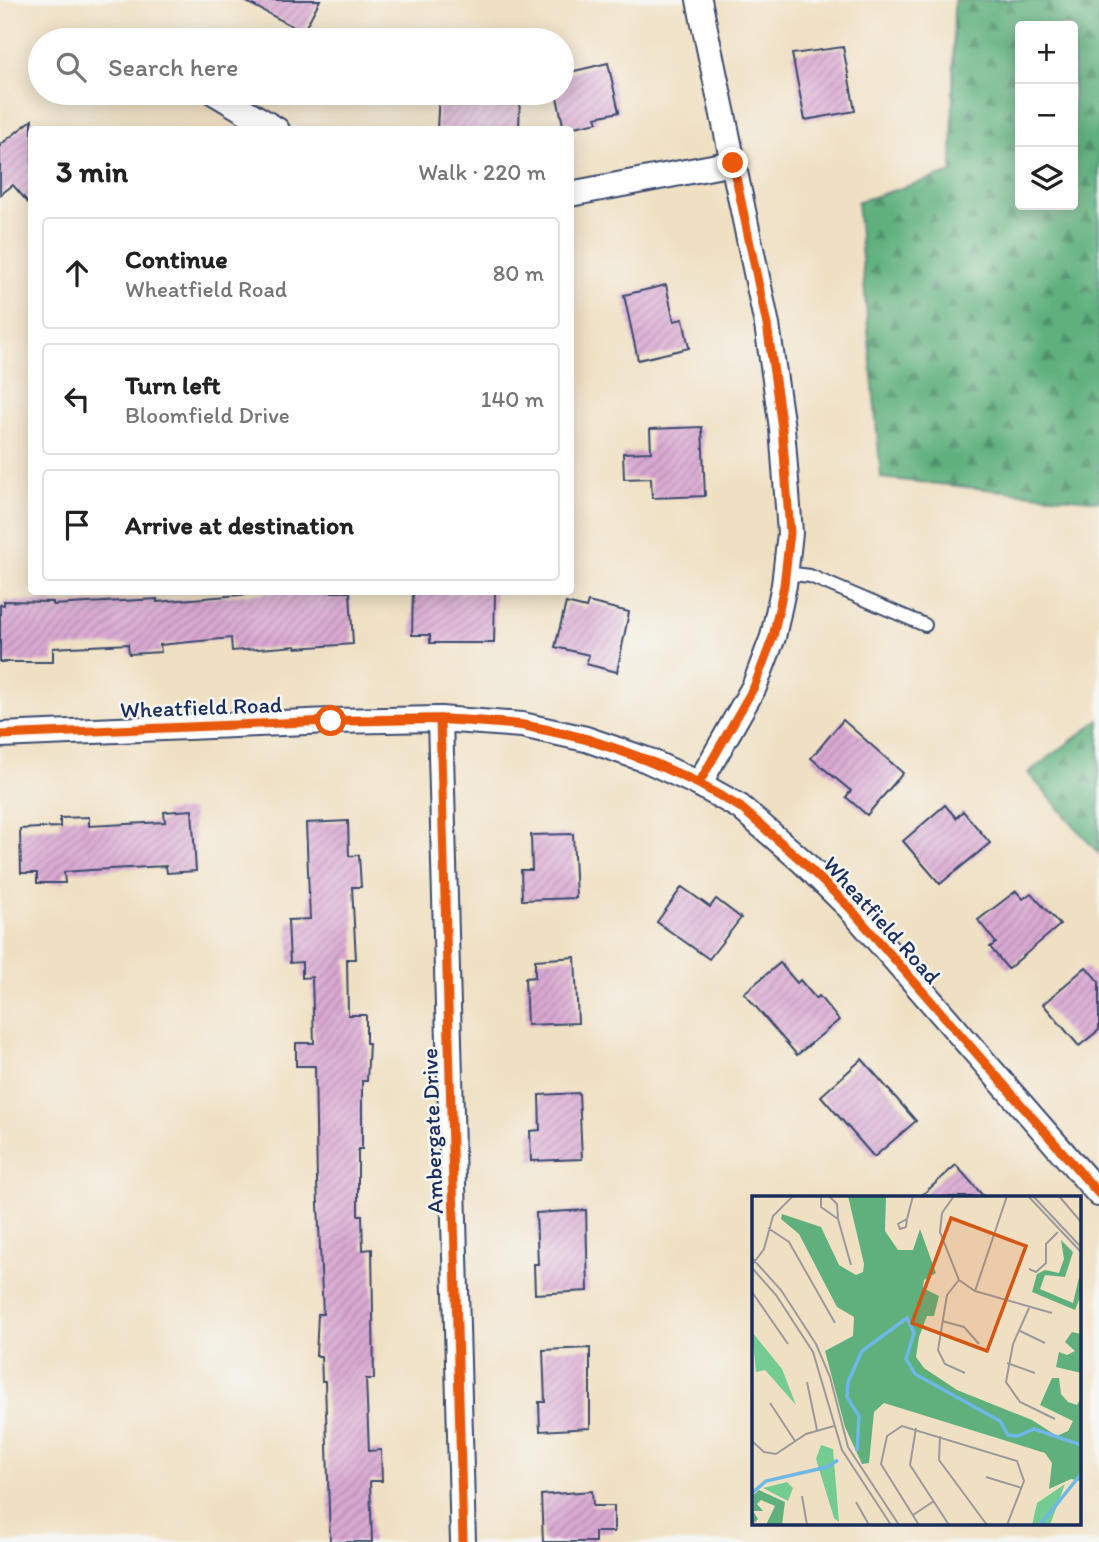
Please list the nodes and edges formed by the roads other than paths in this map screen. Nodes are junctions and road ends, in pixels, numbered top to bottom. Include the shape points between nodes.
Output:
1 (699, 0) edge
2 (235, 105) edge
3 (270, 126) edge
4 (733, 163) junction
5 (574, 193) edge
6 (786, 573) junction
7 (925, 625) dead end
8 (440, 719) junction
9 (0, 735) edge
10 (699, 783) junction
11 (1099, 1194) edge
12 (463, 1542) edge

1 - 4 street
2 - 3 street
4 - 5 street
4 - 6 street via 767,325 782,428 790,533
6 - 7 lane via 810,576
6 - 10 street via 773,637 754,687
8 - 9 street, Wheatfield Road
8 - 10 street, Wheatfield Road via 522,725 586,738
8 - 12 street, Ambergate Drive
10 - 11 street, Wheatfield Road via 740,807 849,907

